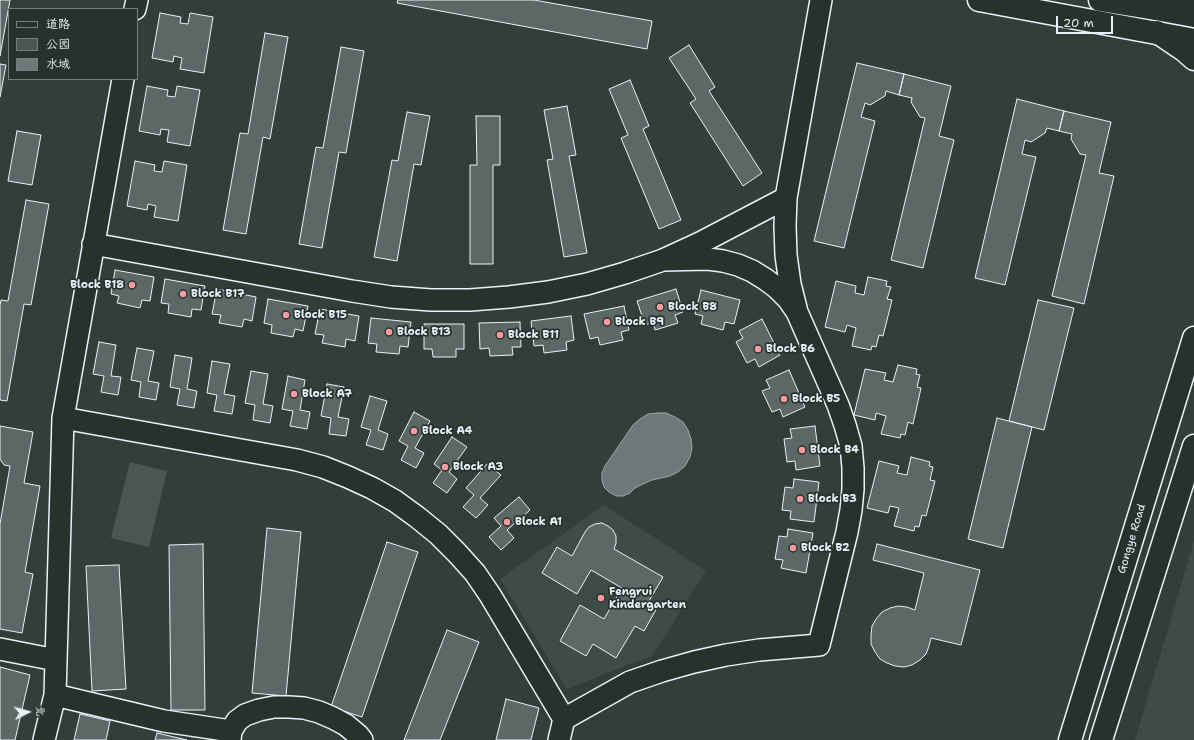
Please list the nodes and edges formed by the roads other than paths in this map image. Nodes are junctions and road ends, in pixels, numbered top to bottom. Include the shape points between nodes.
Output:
1 (821, 0) edge
2 (978, 0) edge
3 (1100, 0) edge
4 (1191, 0) edge
5 (1156, 9) junction
6 (1194, 16) edge
7 (1157, 32) junction
8 (1194, 40) edge
9 (1194, 59) edge
10 (122, 80) edge
11 (786, 198) junction
12 (93, 244) junction
13 (663, 260) junction
14 (797, 312) junction
15 (1194, 338) edge
16 (63, 418) junction
17 (1194, 446) edge
18 (0, 649) edge
19 (56, 660) junction
20 (55, 695) junction
21 (564, 719) junction
22 (231, 735) edge
23 (44, 740) edge
24 (362, 740) edge
25 (559, 740) edge
26 (1070, 740) edge
27 (1100, 740) edge

1 - 11 street
2 - 7 main road
3 - 5 main road
4 - 5 main road via 1174,7
5 - 6 main road
7 - 8 main road
7 - 9 main road
10 - 12 street
11 - 13 street
11 - 14 street via 786,255
12 - 13 street via 352,291 431,300 470,300 548,292 625,274
12 - 16 street
13 - 14 street via 708,259 738,265 777,288
14 - 21 street via 838,405 845,425 853,468 851,510 819,645 726,655 662,671 630,682
15 - 26 main road, Gongye Road
16 - 19 street
16 - 21 street via 297,460 348,476 395,501 438,534 475,573
17 - 27 main road
18 - 19 street
19 - 20 street
20 - 22 street
20 - 23 street
21 - 25 street
22 - 24 street via 236,721 245,715 274,707 289,707 304,708 333,718 346,725

